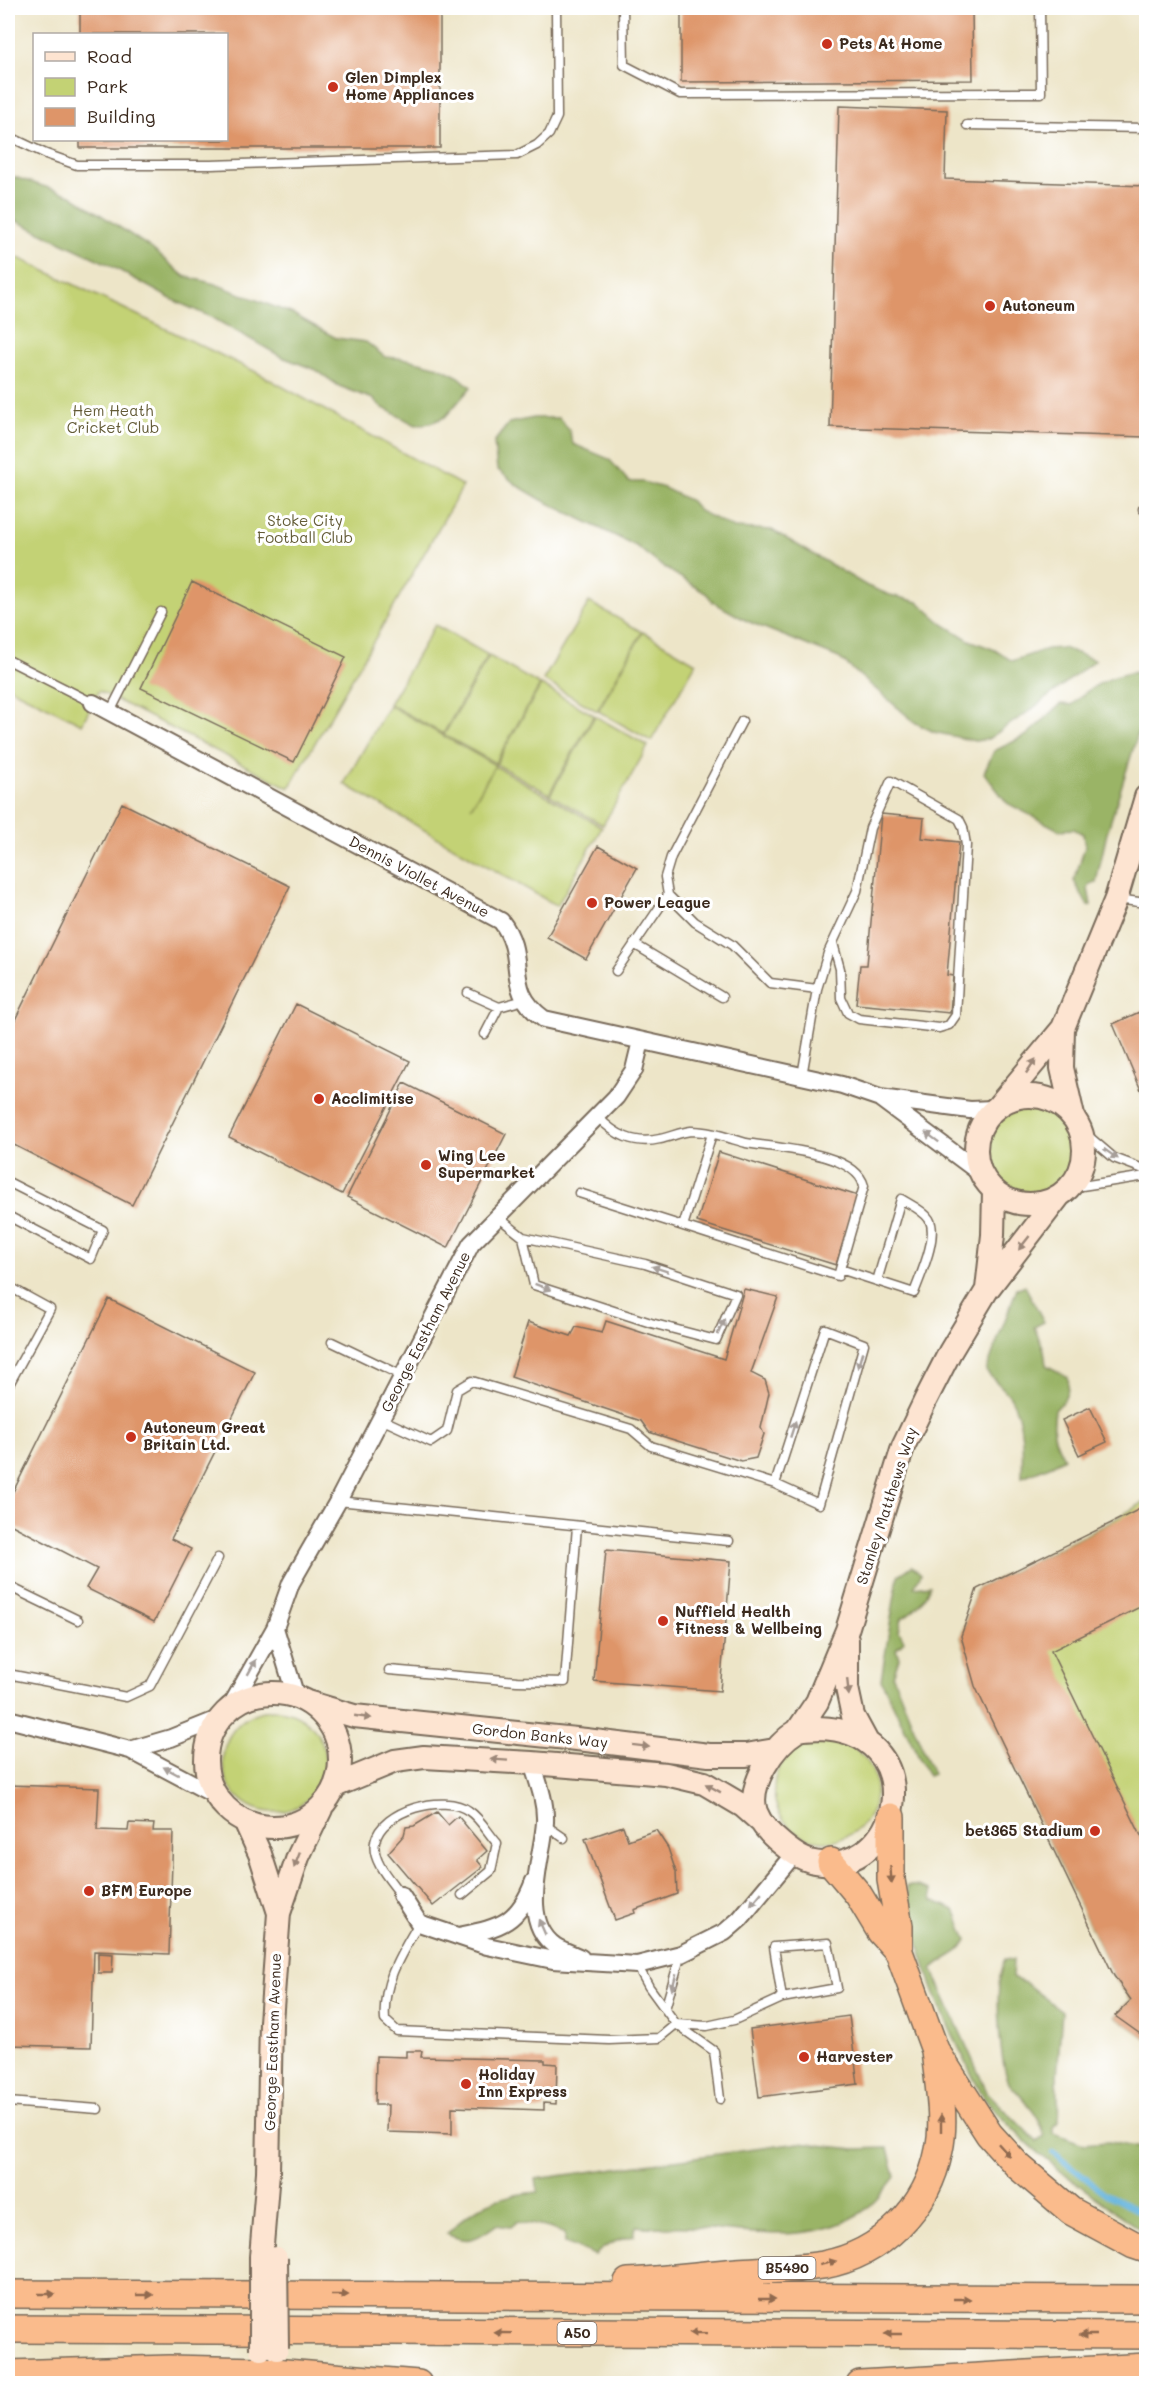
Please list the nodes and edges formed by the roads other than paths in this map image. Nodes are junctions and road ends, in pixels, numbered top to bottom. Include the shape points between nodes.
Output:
1 (556, 8) edge
2 (623, 8) edge
3 (1040, 8) edge
4 (967, 125) dead end
5 (1146, 128) edge
6 (8, 135) edge
7 (161, 612) dead end
8 (8, 660) edge
9 (93, 703) joint
10 (110, 712) junction
11 (742, 721) dead end
12 (1146, 797) edge
13 (668, 895) junction
14 (1116, 899) junction
15 (1146, 903) edge
16 (832, 943) junction
17 (634, 944) junction
18 (616, 971) dead end
19 (817, 989) junction
20 (468, 993) dead end
21 (722, 997) dead end
22 (524, 1000) junction
23 (499, 1007) junction
24 (1063, 1028) junction
25 (485, 1034) dead end
26 (642, 1041) junction
27 (802, 1076) junction
28 (880, 1098) junction
29 (996, 1107) junction
30 (598, 1117) junction
31 (1076, 1122) junction
32 (712, 1134) junction
33 (1146, 1170) edge
34 (980, 1172) junction
35 (1146, 1176) edge
36 (8, 1182) edge
37 (994, 1191) junction
38 (1064, 1192) junction
39 (579, 1193) dead end
40 (8, 1216) edge
41 (498, 1217) junction
42 (683, 1226) junction
43 (523, 1237) junction
44 (840, 1269) junction
45 (877, 1281) junction
46 (8, 1286) edge
47 (987, 1290) junction
48 (332, 1342) dead end
49 (404, 1376) junction
50 (8, 1386) edge
51 (381, 1419) junction
52 (776, 1484) junction
53 (338, 1501) junction
54 (577, 1526) junction
55 (729, 1541) dead end
56 (218, 1558) dead end
57 (8, 1586) edge
58 (78, 1620) dead end
59 (275, 1628) junction
60 (847, 1630) junction
61 (389, 1670) dead end
62 (8, 1674) edge
63 (302, 1699) junction
64 (224, 1713) junction
65 (8, 1719) edge
66 (798, 1730) junction
67 (866, 1740) junction
68 (130, 1750) junction
69 (775, 1750) junction
70 (532, 1763) junction
71 (337, 1785) junction
72 (211, 1793) junction
73 (321, 1809) junction
74 (891, 1817) junction
75 (245, 1821) junction
76 (760, 1821) junction
77 (544, 1825) junction
78 (564, 1838) dead end
79 (794, 1854) junction
80 (831, 1862) junction
81 (535, 1879) junction
82 (401, 1895) joint
83 (462, 1895) dead end
84 (279, 1913) junction
85 (419, 1923) junction
86 (459, 1936) junction
87 (900, 1952) junction
88 (681, 1954) junction
89 (587, 1961) junction
90 (637, 1965) junction
91 (782, 1998) junction
92 (665, 2009) junction
93 (676, 2024) junction
94 (935, 2050) junction
95 (720, 2099) dead end
96 (8, 2102) edge
97 (98, 2109) dead end
98 (1146, 2249) edge
99 (8, 2294) edge
100 (478, 2296) junction
101 (1146, 2299) edge
102 (8, 2329) edge
103 (1146, 2335) edge
104 (269, 2360) junction
105 (1146, 2367) edge
106 (8, 2374) edge
107 (418, 2384) edge
108 (860, 2384) edge

1 - 6 lane via 557,117 549,134 517,155 211,165 77,165
2 - 3 lane via 624,65 680,94 703,94 1041,93
4 - 5 lane
7 - 10 lane
8 - 9 lane
9 - 10 street, Dennis Viollet Avenue
10 - 22 street, Dennis Viollet Avenue via 501,921 512,934
11 - 13 lane via 671,857 665,877
12 - 14 main road
13 - 17 lane
13 - 19 lane via 695,921 732,945 770,983
14 - 15 lane
14 - 24 main road
16 - 16 lane via 840,969 841,998 848,1014 860,1019 939,1028 949,1025 956,1015 966,845 959,819 891,781 870,828 856,891
16 - 19 lane
17 - 18 lane
17 - 21 lane
19 - 27 lane
20 - 23 lane
22 - 23 lane
22 - 26 street via 544,1019
23 - 25 lane
29 -> 24 main road
24 - 31 main road via 1062,1068
26 - 27 street
26 - 30 street, George Eastham Avenue via 628,1082
27 - 28 street
28 - 29 street via 970,1110
34 -> 28 street
29 - 31 main road via 1022,1096 1036,1096 1052,1100
29 - 34 main road via 982,1122 975,1145
30 - 32 lane via 618,1135 635,1140 658,1140 688,1131
30 - 41 street, George Eastham Avenue
31 -> 33 lane via 1114,1158
31 - 38 main road via 1085,1148 1084,1158 1080,1171
32 - 42 lane
32 - 44 lane via 822,1156 857,1172 864,1186
34 - 37 main road
35 - 38 lane
36 - 40 lane via 103,1230 91,1259
37 - 38 main road via 1009,1201 1028,1205 1045,1203
37 - 47 main road, Stanley Matthews Way
38 -> 47 main road, Stanley Matthews Way
39 - 42 lane
41 - 43 lane
41 - 49 street, George Eastham Avenue via 471,1244
42 - 44 lane via 838,1276
43 -> 43 lane via 534,1285 716,1340 736,1294 645,1264
44 - 45 lane
45 - 45 lane via 914,1293 928,1254 932,1234 929,1218 901,1199
46 - 50 lane via 50,1309
47 - 60 main road, Stanley Matthews Way via 950,1352 903,1447
48 - 49 lane
49 - 51 street, George Eastham Avenue
51 - 52 lane via 431,1442 447,1431 457,1390 472,1381 631,1430 651,1446
51 - 53 street, George Eastham Avenue
52 -> 52 lane via 825,1329 864,1344 819,1504
53 - 54 lane
53 - 59 street, George Eastham Avenue via 291,1583
54 - 55 lane
54 - 61 lane via 565,1682
56 - 62 lane via 150,1686 126,1697
57 - 58 lane
59 - 63 street
64 -> 59 street, George Eastham Avenue
60 - 66 main road, Stanley Matthews Way via 817,1702
60 -> 67 main road, Stanley Matthews Way via 847,1688 853,1716
63 - 64 main road via 274,1693 251,1697
63 -> 69 main road, Gordon Banks Way via 354,1716 709,1755
63 - 71 main road via 330,1723 340,1747
64 - 68 street via 171,1738
64 - 72 main road via 208,1740 206,1764
65 - 68 street
66 - 67 main road via 833,1729
66 - 69 main road
67 - 74 main road via 890,1771
72 -> 68 street
69 - 76 main road via 759,1778 755,1800
70 -> 71 main road, Gordon Banks Way via 424,1757 395,1761
76 -> 70 main road, Gordon Banks Way via 704,1783 666,1774
70 - 77 street via 544,1806
71 - 73 main road
72 - 75 main road
73 - 75 main road via 301,1822 274,1828
73 -> 84 main road, George Eastham Avenue via 298,1857
74 - 80 main road via 868,1848 843,1861
74 -> 87 highway via 891,1880
75 - 84 main road, George Eastham Avenue
76 - 79 main road
77 - 78 lane
77 - 81 street
79 - 80 main road
79 -> 88 street via 740,1919 725,1932
80 - 87 highway via 858,1894 880,1932
81 - 86 street via 519,1910 505,1923
89 -> 81 street via 556,1946 540,1929
82 - 83 lane via 376,1858 375,1841 388,1821 420,1805 445,1804 469,1810 496,1843 491,1871
82 - 85 street
84 - 104 main road, George Eastham Avenue, bridge via 271,2022
85 - 86 street
85 - 93 lane via 390,1977 384,2003 385,2020 397,2031 609,2040 659,2038
86 - 89 street via 487,1947 553,1960
87 - 94 highway
88 - 90 street
88 -> 92 lane
89 - 90 street
90 - 92 lane
91 - 91 lane via 774,1947 828,1943 837,1988
91 - 93 lane via 734,2020 707,2026
92 - 93 lane
93 - 95 lane via 714,2051
94 -> 98 highway via 989,2134 1018,2166 1071,2211
100 -> 94 highway, B5490 via 574,2284 825,2264 868,2248 904,2221 918,2204 935,2166 942,2122
96 - 97 lane
99 -> 100 highway
100 -> 101 highway
103 -> 102 highway, A50
104 - 106 highway via 169,2369
104 - 107 highway
105 - 108 highway

